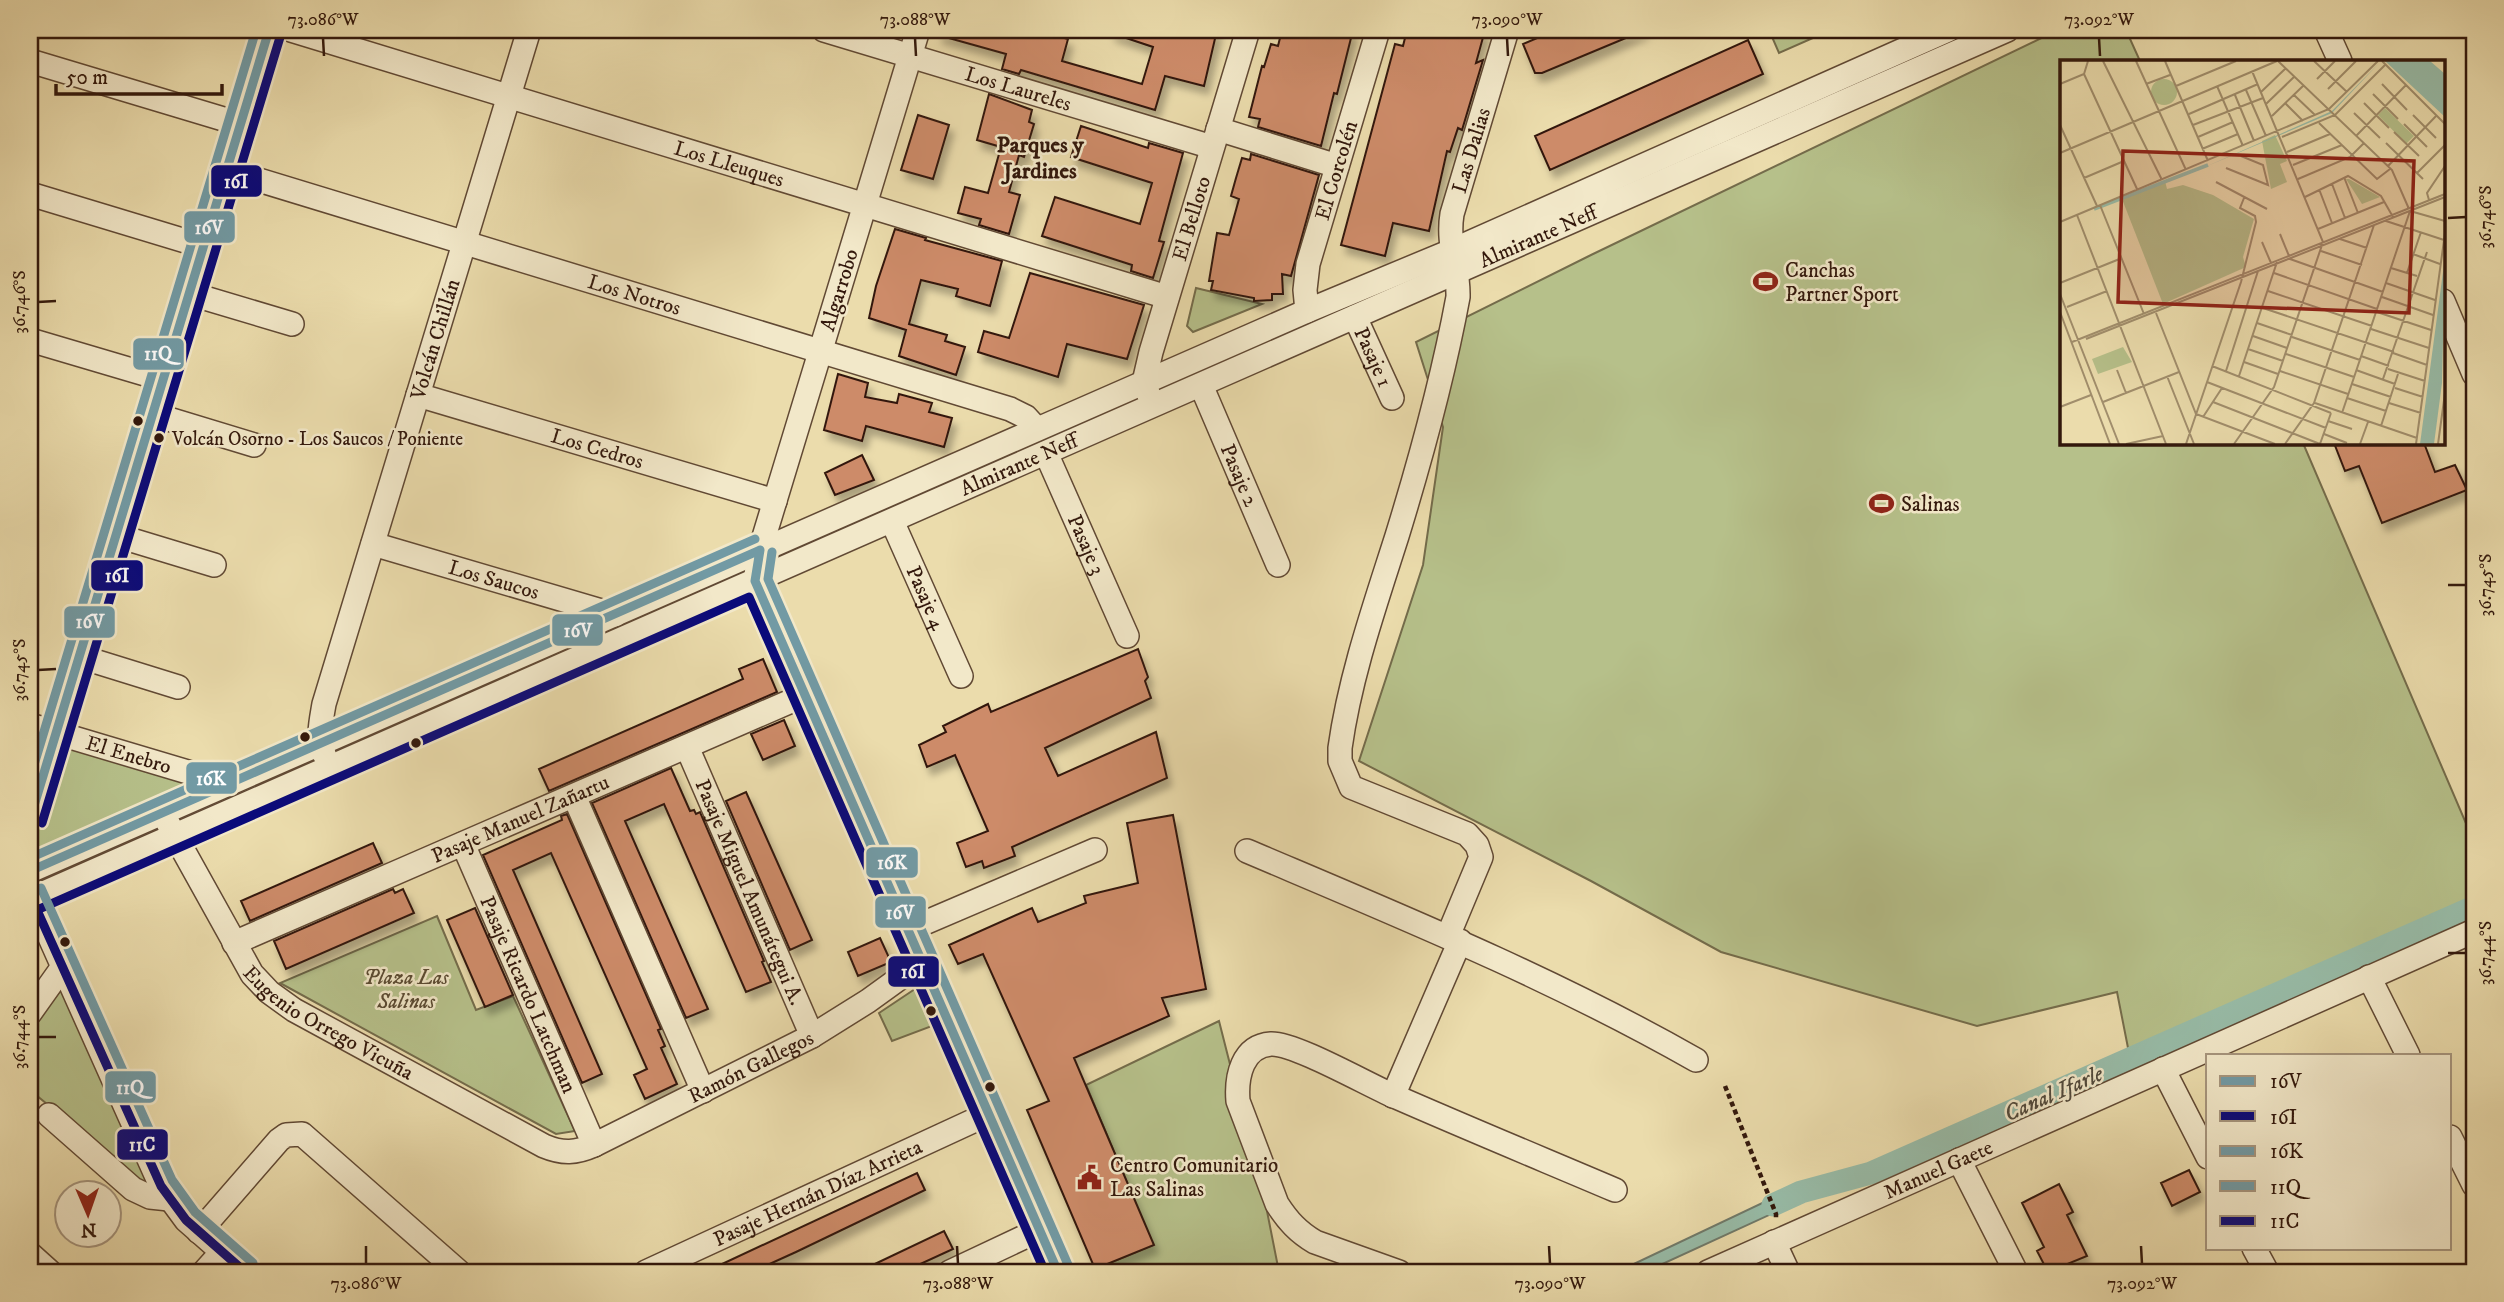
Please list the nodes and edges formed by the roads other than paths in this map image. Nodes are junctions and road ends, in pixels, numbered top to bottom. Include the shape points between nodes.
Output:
1 (268, 30) edge
2 (291, 30) edge
3 (529, 30) edge
4 (824, 30) edge
5 (918, 30) edge
6 (1248, 30) edge
7 (1378, 30) edge
8 (1507, 30) edge
9 (1948, 30) edge
10 (2007, 30) edge
11 (2326, 30) edge
12 (911, 56) junction
13 (2340, 60) edge
14 (30, 61) edge
15 (509, 96) junction
16 (240, 124) junction
17 (1215, 138) junction
18 (1337, 166) junction
19 (226, 170) junction
20 (30, 194) edge
21 (865, 205) junction
22 (464, 244) junction
23 (202, 246) junction
24 (1453, 262) junction
25 (188, 293) junction
26 (1167, 297) junction
27 (2444, 303) edge
28 (1307, 310) junction
29 (1355, 317) junction
30 (292, 324) dead end
31 (30, 340) edge
32 (820, 352) junction
33 (2474, 374) edge
34 (162, 379) junction
35 (1144, 382) junction
36 (1201, 385) junction
37 (418, 395) junction
38 (1392, 398) dead end
39 (1153, 406) junction
40 (152, 414) junction
41 (1037, 429) junction
42 (254, 446) dead end
43 (1046, 453) junction
44 (775, 501) junction
45 (892, 521) junction
46 (115, 535) junction
47 (373, 544) junction
48 (760, 550) junction
49 (215, 565) dead end
50 (1278, 565) dead end
51 (755, 581) junction
52 (615, 615) junction
53 (1127, 636) dead end
54 (78, 656) junction
55 (961, 676) dead end
56 (178, 687) dead end
57 (805, 695) junction
58 (30, 725) edge
59 (55, 733) junction
60 (320, 744) junction
61 (687, 747) junction
62 (329, 768) junction
63 (228, 784) junction
64 (574, 796) junction
65 (162, 812) junction
66 (30, 819) edge
67 (175, 836) junction
68 (463, 844) junction
69 (1095, 850) dead end
70 (1247, 851) dead end
71 (30, 871) edge
72 (30, 897) edge
73 (908, 930) junction
74 (2474, 931) edge
75 (1454, 938) junction
76 (234, 943) junction
77 (922, 962) junction
78 (62, 968) junction
79 (2369, 977) junction
80 (30, 1013) edge
81 (812, 1036) junction
82 (2408, 1054) edge
83 (1696, 1060) dead end
84 (2163, 1069) junction
85 (703, 1091) junction
86 (1392, 1096) junction
87 (988, 1114) junction
88 (49, 1115) dead end
89 (2452, 1141) edge
90 (594, 1145) junction
91 (570, 1152) joint
92 (2206, 1153) edge
93 (1959, 1160) junction
94 (2474, 1185) edge
95 (1615, 1190) dead end
96 (169, 1199) junction
97 (1040, 1230) junction
98 (199, 1232) junction
99 (1774, 1241) junction
100 (2255, 1250) edge
101 (222, 1252) junction
102 (30, 1254) edge
103 (50, 1272) edge
104 (204, 1272) edge
105 (245, 1272) edge
106 (458, 1272) edge
107 (646, 1272) edge
108 (950, 1272) edge
109 (1058, 1272) edge
110 (1399, 1272) edge
111 (1709, 1272) edge
112 (1788, 1272) edge
113 (2016, 1272) edge
114 (2266, 1272) edge

1 - 16 street
2 - 15 street, Los Lleuques
3 - 15 street, Volcán Chillán
4 - 12 street, Los Laureles
5 - 12 street, Algarrobo
6 - 17 street, El Belloto
7 - 18 street, El Corcolén
8 - 24 street, Las Dalias via 1452,214
9 - 24 street, Almirante Neff
10 - 24 street, Almirante Neff
11 - 13 street
12 - 17 street, Los Laureles
12 - 21 street, Algarrobo
14 - 16 street
15 - 21 street, Los Lleuques
15 - 22 street, Volcán Chillán
16 - 19 street
17 - 18 street, Los Laureles
17 - 26 street, El Belloto
18 - 28 street, El Corcolén via 1305,277
19 - 22 street, Los Notros
19 - 23 street
20 - 23 street
21 - 26 street, Los Lleuques
21 - 32 street, Algarrobo
22 - 32 street, Los Notros
22 - 37 street, Volcán Chillán
23 - 25 street
24 - 28 street, Almirante Neff
24 - 29 street, Almirante Neff
24 - 75 street, Las Dalias via 1458,297 1418,463 1357,668 1340,761 1351,788 1457,830 1477,845 1481,857
25 - 30 street
25 - 34 street
26 - 35 street, El Belloto
27 - 33 street
28 - 35 street, Almirante Neff
29 - 36 street, Almirante Neff
29 - 38 street, Pasaje 1
31 - 34 street
32 - 41 street, Los Notros via 1010,409
32 - 44 street, Algarrobo
34 - 40 street
35 - 39 street
35 - 41 street, Almirante Neff
36 - 39 street, Almirante Neff
36 - 50 street, Pasaje 2
37 - 44 street, Los Cedros
37 - 47 street, Volcán Chillán
39 - 43 street, Almirante Neff
40 - 42 street
40 - 46 street
41 - 48 street, Almirante Neff
43 - 45 street, Almirante Neff
43 - 53 street, Pasaje 3
44 - 48 street, Algarrobo
45 - 51 street, Almirante Neff
45 - 55 street, Pasaje 4
46 - 49 street
46 - 54 street
47 - 52 street, Los Saucos
47 - 60 street, Volcán Chillán via 324,704
48 - 51 street, Algarrobo
48 - 52 street, Almirante Neff
51 - 57 street
51 - 62 street, Almirante Neff
52 - 60 street, Almirante Neff
54 - 56 street
54 - 59 street
57 - 61 street, Pasaje Manuel Zañartu
57 - 73 street
58 - 59 street, El Enebro
59 - 63 street, El Enebro
59 - 66 street
60 - 62 street, Volcán Chillán
60 - 63 street, Almirante Neff
61 - 64 street, Pasaje Manuel Zañartu
61 - 81 street, Pasaje Miguel Amunátegui A.
62 - 67 street, Almirante Neff
63 - 65 street, Almirante Neff
64 - 68 street, Pasaje Manuel Zañartu
64 - 85 street
65 - 67 street, Eugenio Orrego Vicuña
65 - 71 street, Almirante Neff
67 - 72 street, Almirante Neff
67 - 76 street, Eugenio Orrego Vicuña
68 - 76 street, Pasaje Manuel Zañartu
68 - 90 street, Pasaje Ricardo Latchman
69 - 73 street
70 - 75 street
72 - 78 street
73 - 77 street
74 - 79 street, Manuel Gaete
75 - 83 street via 1558,986
75 - 86 street
76 - 91 street, Eugenio Orrego Vicuña via 252,974 281,1002 544,1146
77 - 81 street, Ramón Gallegos
77 - 87 street
78 - 80 street
78 - 96 street
79 - 82 street
79 - 84 street, Manuel Gaete
81 - 85 street, Ramón Gallegos
84 - 92 street
84 - 93 street, Manuel Gaete
85 - 90 street, Ramón Gallegos
86 - 95 street
86 - 110 street via 1280,1045 1262,1046 1248,1054 1237,1090 1241,1113 1286,1218 1315,1242
87 - 97 street
87 - 107 street, Pasaje Hernán Díaz Arrieta
88 - 96 street via 133,1189
89 - 94 street
90 - 91 street, Ramón Gallegos
93 - 99 street, Manuel Gaete
93 - 113 street
96 - 98 street
97 - 108 street
97 - 109 street
98 - 101 street
98 - 106 street via 279,1140 302,1134
99 - 111 street, Manuel Gaete
99 - 112 street
100 - 114 street
101 - 104 street
101 - 105 street
102 - 103 street

